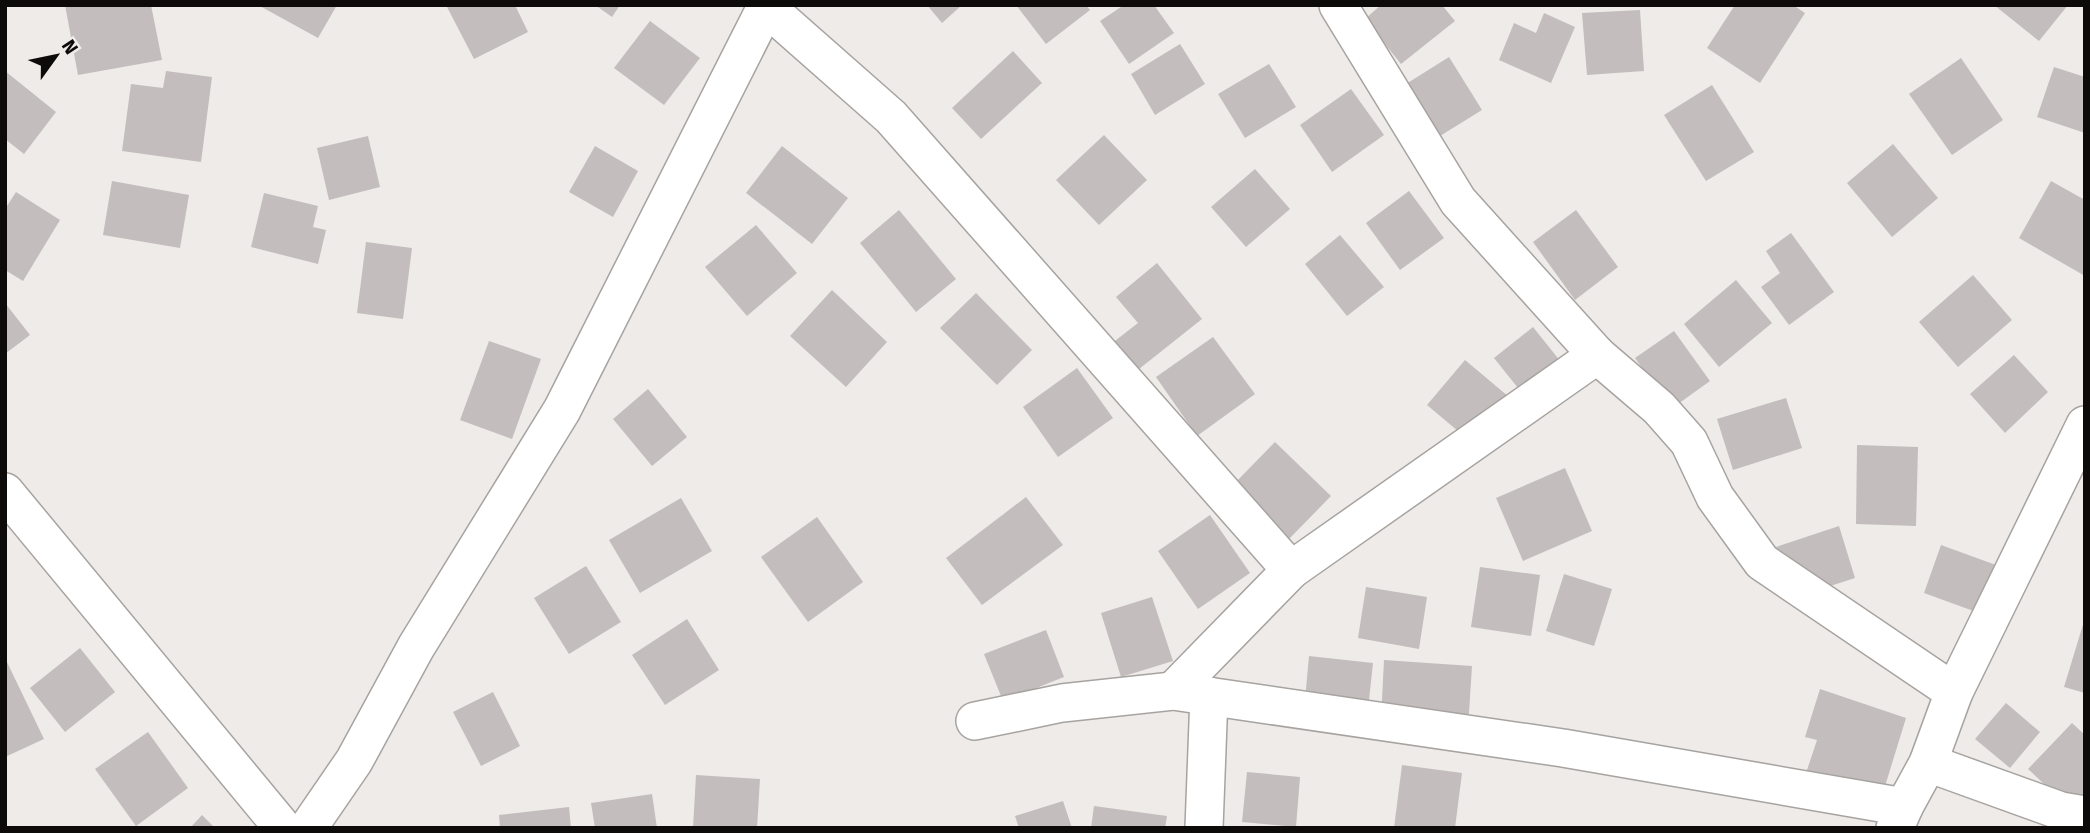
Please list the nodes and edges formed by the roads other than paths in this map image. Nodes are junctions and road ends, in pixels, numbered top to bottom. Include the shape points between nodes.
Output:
1 (1338, 5) edge
2 (766, 6) edge
3 (1597, 355) junction
4 (2085, 425) edge
5 (5, 492) edge
6 (1291, 570) junction
7 (1173, 691) junction
8 (1954, 692) junction
9 (1209, 696) junction
10 (975, 720) dead end
11 (1928, 763) junction
12 (2085, 815) edge
13 (1900, 817) edge
14 (283, 828) edge
15 (308, 828) edge
16 (1204, 828) edge

1 - 3 street via 1458,201
2 - 6 street via 891,117
2 - 15 street via 562,410 416,647 354,761
3 - 6 street
3 - 8 street via 1659,408 1689,442 1714,497 1762,562
4 - 8 street
5 - 14 street
6 - 7 street
7 - 9 street
7 - 10 street via 1062,703
8 - 11 street
9 - 13 street via 1563,748
9 - 16 street
11 - 12 street via 2061,811
11 - 13 street

